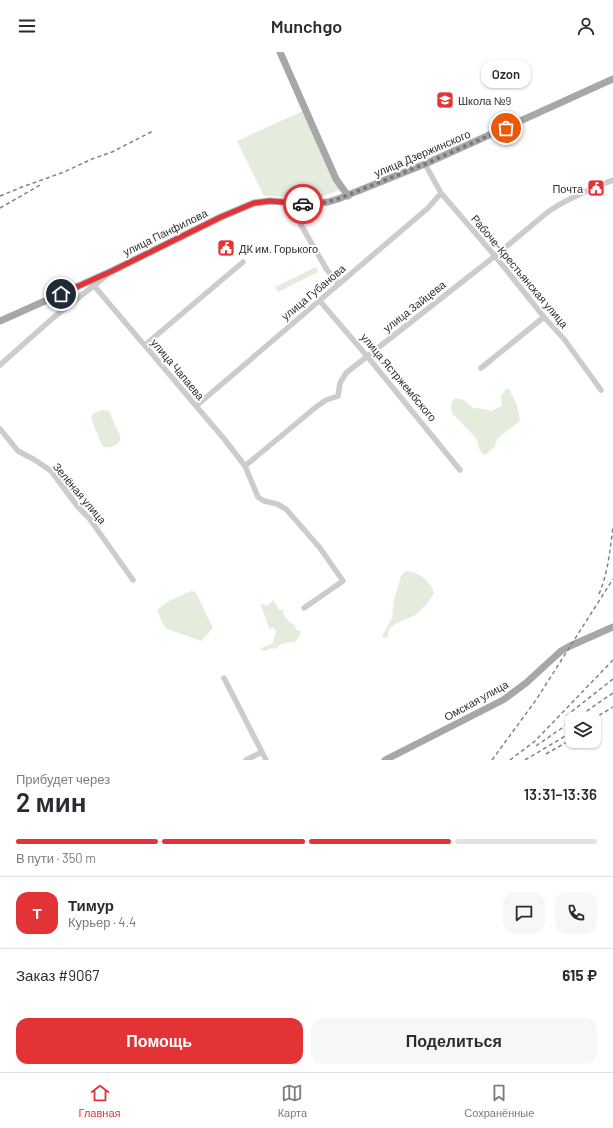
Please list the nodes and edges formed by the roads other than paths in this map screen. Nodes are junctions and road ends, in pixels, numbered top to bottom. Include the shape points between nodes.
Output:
1 (280, 52) edge
2 (613, 79) edge
3 (425, 164) junction
4 (613, 180) edge
5 (441, 193) junction
6 (348, 196) junction
7 (293, 203) junction
8 (495, 256) junction
9 (243, 262) dead end
10 (92, 283) junction
11 (340, 284) junction
12 (319, 300) junction
13 (544, 317) junction
14 (0, 321) edge
15 (145, 345) junction
16 (367, 356) junction
17 (0, 365) edge
18 (481, 368) dead end
19 (601, 390) dead end
20 (196, 406) junction
21 (0, 429) edge
22 (245, 466) junction
23 (460, 470) dead end
24 (133, 580) dead end
25 (304, 608) dead end
26 (613, 628) edge
27 (224, 678) dead end
28 (262, 752) junction
29 (246, 760) edge
30 (266, 760) edge
31 (385, 760) edge

1 - 6 main road via 336,179
2 - 3 main road, улица Дзержинского
3 - 5 street, Рабоче-Крестьянская улица
3 - 6 main road, улица Дзержинского
4 - 8 street, улица Зайцева via 559,204
5 - 8 street, Рабоче-Крестьянская улица
5 - 11 street, улица Губанова via 428,208
6 - 7 main road, улица Панфилова via 318,204
7 - 10 main road, улица Панфилова via 254,203 221,217
7 - 11 street via 301,225 327,270
8 - 13 street, Рабоче-Крестьянская улица
8 - 16 street, улица Зайцева
9 - 15 street
10 - 14 main road, улица Панфилова
10 - 15 street, улица Чапаева
10 - 17 street
11 - 12 street, улица Губанова
12 - 16 street, улица Ястржембского
12 - 20 street, улица Губанова
13 - 18 street
13 - 19 street, Рабоче-Крестьянская улица via 564,339
15 - 20 street, улица Чапаева
16 - 22 street, улица Зайцева via 343,378 338,396 316,407
16 - 23 street, улица Ястржембского
20 - 22 street, улица Чапаева
21 - 24 street, Зелёная улица via 18,451 51,471 89,518
22 - 25 street, улица Чапаева via 258,497 286,509 320,548 343,581
26 - 31 main road, Омская улица via 562,651 503,700
27 - 28 street
28 - 29 street
28 - 30 street

